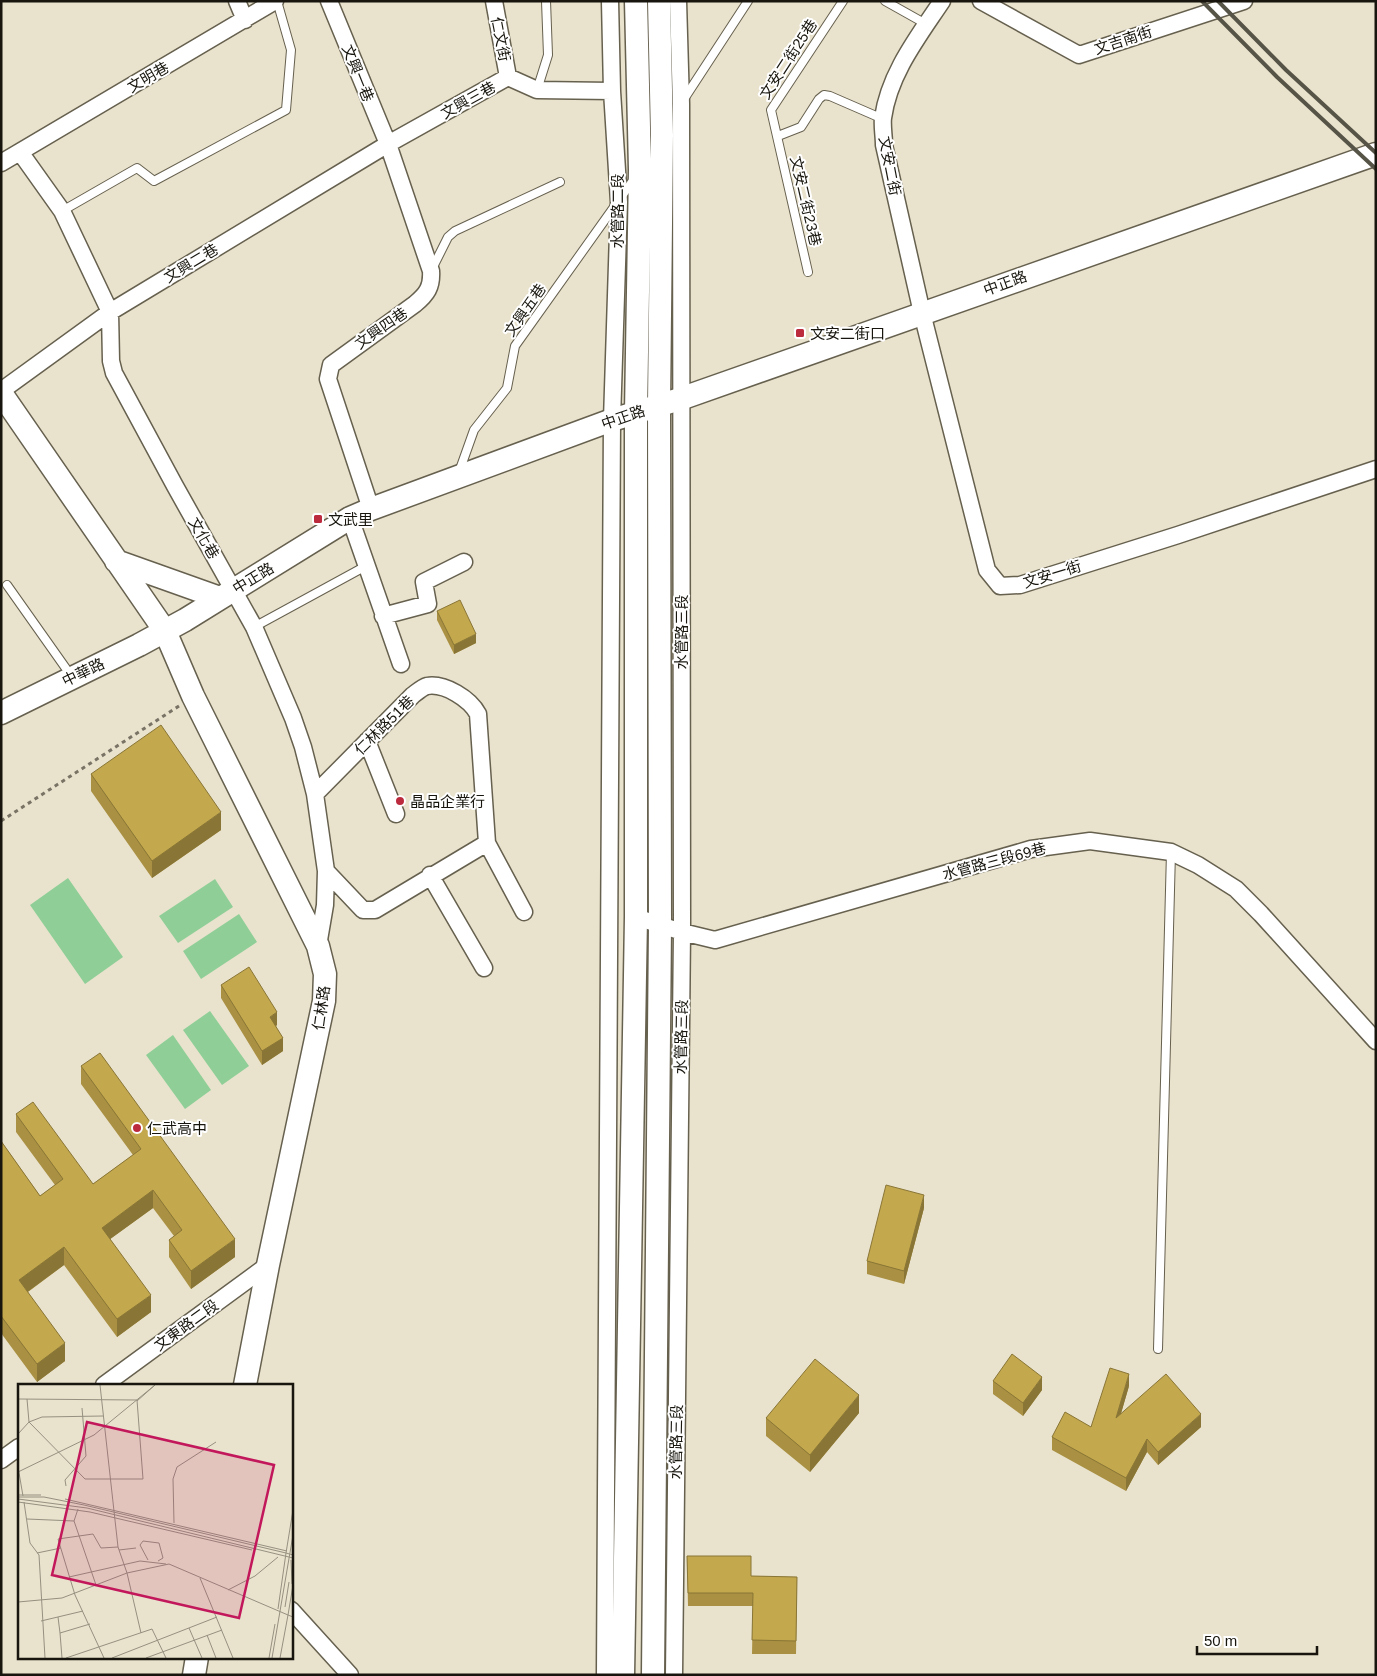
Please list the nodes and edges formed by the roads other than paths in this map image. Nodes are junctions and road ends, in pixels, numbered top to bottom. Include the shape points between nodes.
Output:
1 (237, 1) edge
2 (276, 1) edge
3 (329, 1) edge
4 (494, 1) edge
5 (546, 1) edge
6 (610, 1) edge
7 (636, 1) edge
8 (659, 1) edge
9 (678, 1) edge
10 (748, 1) edge
11 (843, 1) edge
12 (885, 1) edge
13 (942, 1) edge
14 (981, 1) edge
15 (1244, 1) edge
16 (245, 20) junction
17 (926, 24) junction
18 (508, 77) junction
19 (537, 90) junction
20 (612, 91) junction
21 (681, 104) junction
22 (883, 119) junction
23 (778, 136) junction
24 (388, 144) junction
25 (20, 152) junction
26 (651, 152) junction
27 (1376, 154) edge
28 (1, 163) edge
29 (560, 182) dead end
30 (619, 202) junction
31 (62, 211) junction
32 (431, 271) junction
33 (808, 272) dead end
34 (110, 312) junction
35 (922, 313) junction
36 (1, 392) edge
37 (670, 402) junction
38 (636, 412) junction
39 (612, 420) junction
40 (1376, 469) edge
41 (458, 476) junction
42 (371, 509) junction
43 (350, 518) junction
44 (116, 561) junction
45 (464, 562) dead end
46 (366, 566) junction
47 (7, 585) dead end
48 (227, 594) junction
49 (383, 616) junction
50 (254, 626) junction
51 (164, 631) junction
52 (401, 664) dead end
53 (72, 677) junction
54 (1, 713) edge
55 (367, 741) junction
56 (315, 794) junction
57 (396, 814) dead end
58 (487, 843) junction
59 (1170, 852) junction
60 (326, 870) junction
61 (430, 876) junction
62 (524, 912) dead end
63 (636, 917) junction
64 (660, 926) junction
65 (682, 932) junction
66 (318, 946) junction
67 (484, 968) dead end
68 (1376, 1041) edge
69 (268, 1264) junction
70 (1158, 1349) dead end
71 (105, 1384) edge
72 (246, 1384) edge
73 (18, 1448) edge
74 (1, 1460) edge
75 (292, 1611) edge
76 (197, 1658) edge
77 (194, 1675) edge
78 (350, 1675) edge
79 (604, 1675) edge
80 (623, 1675) edge
81 (653, 1675) edge
82 (674, 1675) edge

1 - 16 street
2 - 16 street, 文明巷
2 - 31 lane via 290,50 286,110 154,181 137,168
3 - 24 street, 文興一巷
4 - 18 street, 仁文街
5 - 19 lane via 548,55
6 - 20 street, 水管路二段
7 - 26 street, 水管路二段
8 - 26 street, 水管路二段
9 - 21 street
10 - 21 lane, 文興五巷
11 - 23 lane, 文安二街25巷 via 771,110
12 - 17 lane
13 - 17 street, 文安二街
14 - 15 street, 文吉南街 via 1079,54
16 - 25 street, 文明巷
17 - 22 street, 文安二街 via 901,64 888,94
18 - 19 street, 文興三巷
18 - 24 street, 文興三巷
19 - 20 street, 文興三巷
20 - 30 street, 水管路二段
21 - 26 lane, 文興五巷
21 - 37 street
22 - 23 lane via 824,95 800,127
22 - 35 street, 文安二街 via 884,144
23 - 33 lane, 文安二街23巷
24 - 32 street
24 - 34 street, 文興二巷
25 - 28 street, 文明巷
25 - 31 street, 文化巷
26 - 30 lane, 文興五巷
26 - 37 street, 水管路二段
26 - 38 street, 水管路二段
27 - 35 street, 中正路
29 - 32 lane via 455,232 448,237
30 - 39 street, 水管路二段
30 - 41 lane, 文興五巷 via 515,346 508,388 474,430
31 - 34 street, 文化巷
32 - 42 street, 文興四巷 via 427,294 330,365 328,379
34 - 36 street, 文興二巷
34 - 48 street, 文化巷 via 114,373 175,486
35 - 37 street, 中正路
35 - 40 street, 文安一街 via 987,570 1000,586 1020,585
36 - 44 street
37 - 38 street, 中正路
37 - 64 street, 水管路三段
37 - 65 street, 水管路三段
38 - 39 street, 中正路
38 - 63 street
39 - 41 street, 中正路
39 - 79 street
41 - 42 street, 中正路
42 - 43 street, 中正路
43 - 46 street
43 - 48 street, 中正路
44 - 48 street
44 - 51 street
45 - 49 street via 424,582 428,604
46 - 49 street
46 - 50 lane
47 - 53 lane
48 - 50 street, 文化巷
48 - 51 street, 中正路
49 - 52 street
50 - 56 street, 文化巷 via 293,718
51 - 53 street, 中華路
51 - 66 street, 仁林路
53 - 54 street, 中華路
55 - 56 street, 仁林路51巷
55 - 57 street
55 - 58 street, 仁林路51巷 via 427,686 443,688 473,705 478,714
56 - 60 street, 文化巷
58 - 61 street
58 - 62 street, 仁林路51巷
59 - 65 street, 水管路三段69巷 via 1090,841 1031,849 715,940
59 - 68 street, 水管路三段69巷 via 1236,888
59 - 70 lane
60 - 61 street via 363,910 369,911
60 - 66 street, 文化巷 via 325,905
61 - 67 street
63 - 64 street, 水管路三段69巷
63 - 80 street
64 - 65 street, 水管路三段69巷
64 - 81 street, 水管路三段
65 - 82 street, 水管路三段
66 - 69 street, 仁林路 via 325,974 324,1001
69 - 71 street, 文東路二段
69 - 72 street, 仁林路
73 - 74 street
75 - 78 street
76 - 77 street

